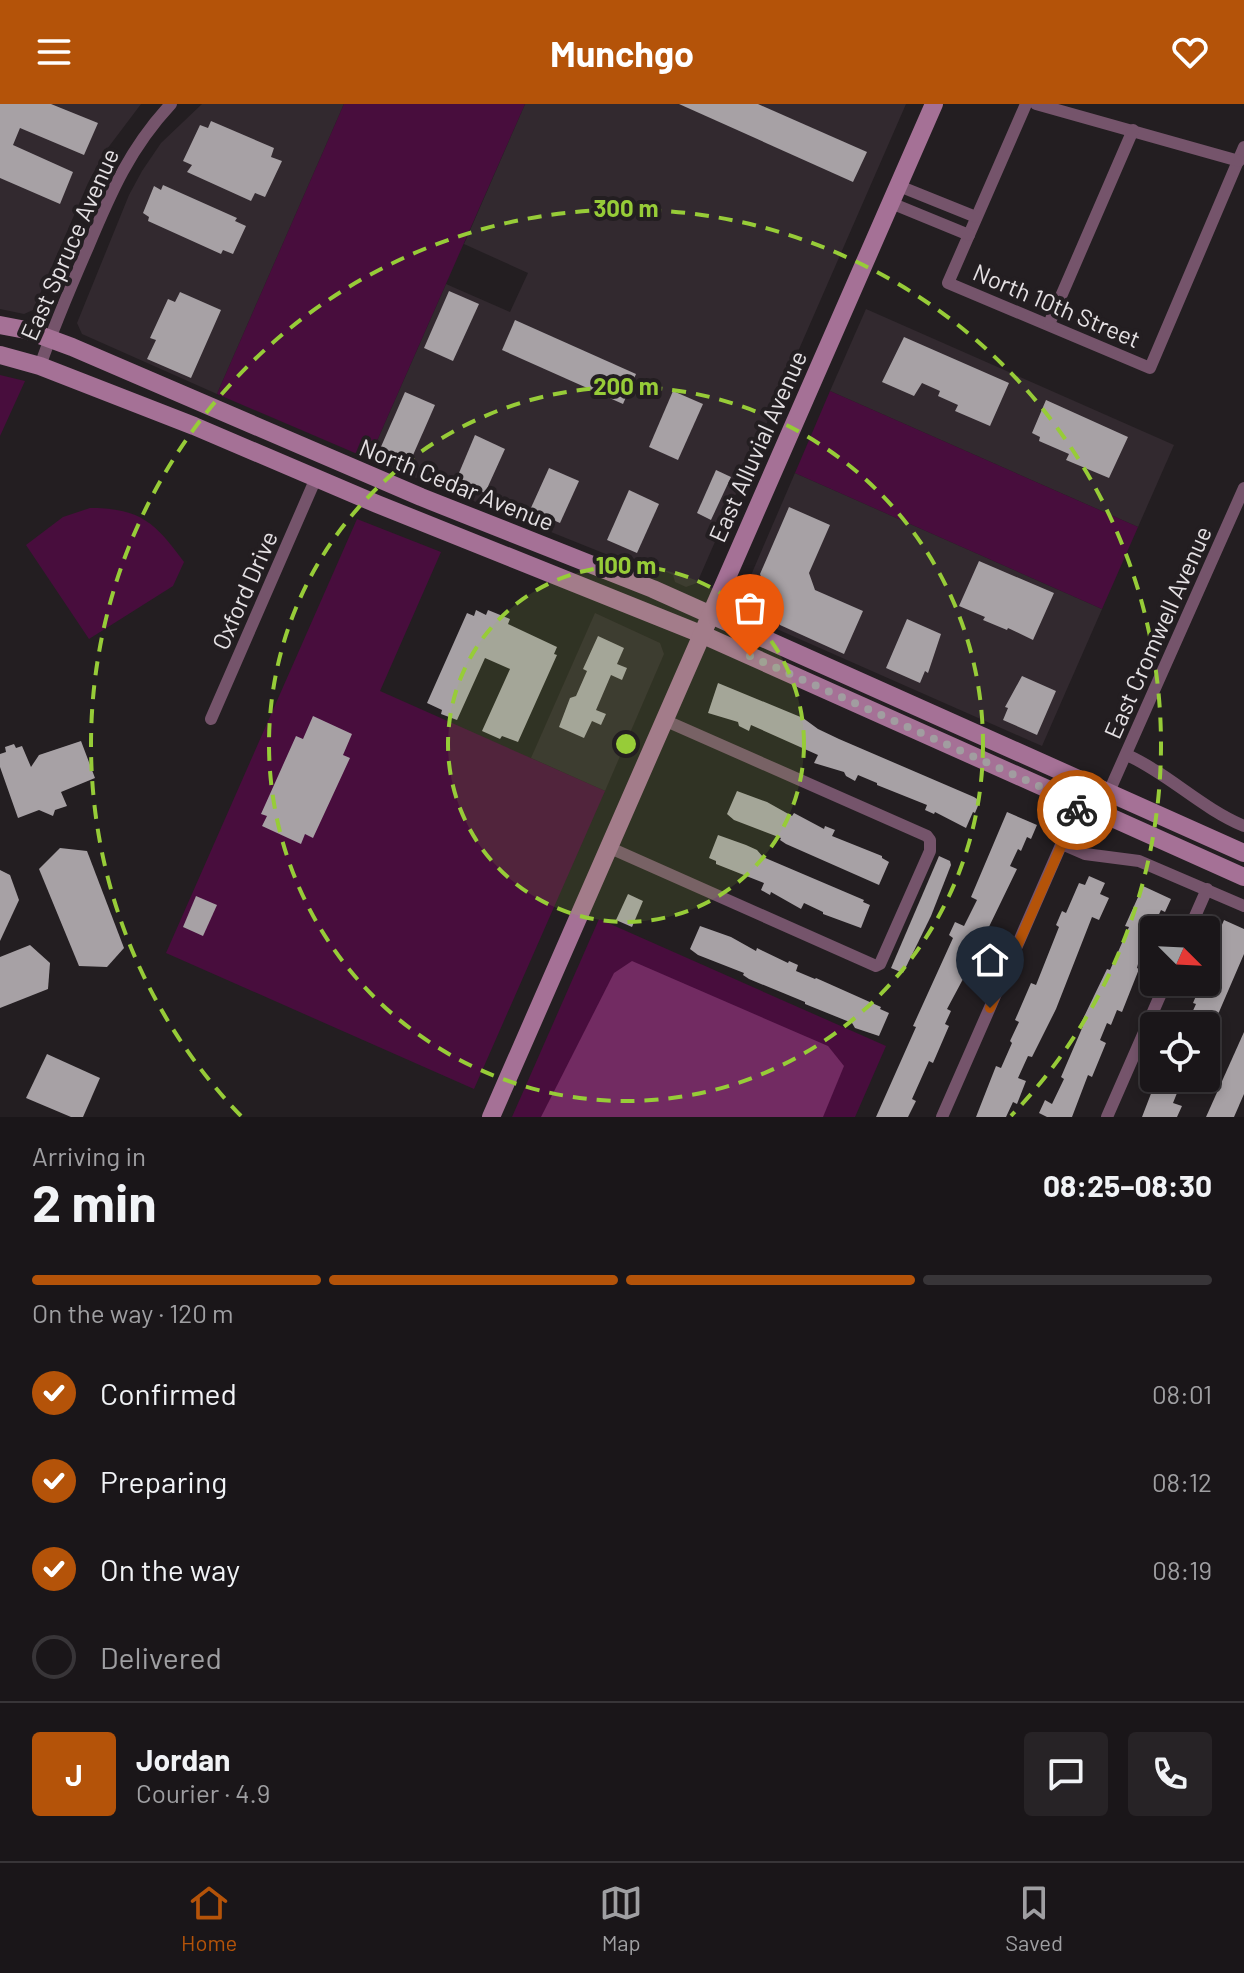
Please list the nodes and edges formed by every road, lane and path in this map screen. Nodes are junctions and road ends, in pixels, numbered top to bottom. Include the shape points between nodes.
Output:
1 (171, 104) edge
2 (934, 104) edge
3 (1026, 104) edge
4 (1036, 104) edge
5 (1133, 130) junction
6 (1244, 147) edge
7 (1239, 161) junction
8 (899, 186) junction
9 (891, 203) junction
10 (976, 217) junction
11 (969, 235) junction
12 (1049, 324) junction
13 (0, 325) edge
14 (50, 339) junction
15 (0, 355) edge
16 (40, 366) junction
17 (316, 478) junction
18 (1244, 488) edge
19 (421, 497) junction
20 (709, 614) junction
21 (701, 634) junction
22 (211, 719) dead end
23 (664, 720) junction
24 (952, 748) junction
25 (1127, 755) junction
26 (1108, 794) junction
27 (1079, 804) junction
28 (1244, 826) edge
29 (1062, 844) junction
30 (608, 847) junction
31 (1244, 853) edge
32 (1244, 877) edge
33 (1207, 889) junction
34 (1244, 906) edge
35 (1195, 916) edge
36 (1160, 996) edge
37 (491, 1117) edge
38 (942, 1117) edge
39 (1107, 1117) edge

1 - 14 street, East Spruce Avenue via 123,167
2 - 8 main road, East Alluvial Avenue
3 - 10 street
4 - 5 street
5 - 7 street
5 - 12 street
6 - 7 street
7 - 12 street, North 10th Street via 1150,368
8 - 9 main road, East Alluvial Avenue
8 - 10 street
9 - 11 street
9 - 20 main road, East Alluvial Avenue
10 - 11 street
11 - 12 street, North 10th Street via 948,283
13 - 14 main road, North Cedar Avenue
14 - 16 street, East Spruce Avenue
14 - 19 main road, North Cedar Avenue
15 - 16 main road, North Cedar Avenue
16 - 17 main road, North Cedar Avenue
17 - 19 main road via 335,475 403,502
17 - 21 main road, North Cedar Avenue
17 - 22 street, Oxford Drive
18 - 25 street, East Cromwell Avenue
19 - 20 main road, North Cedar Avenue
20 - 21 main road, East Alluvial Avenue
20 - 26 main road, North Cedar Avenue
21 - 23 main road, East Alluvial Avenue
21 - 24 main road, North Cedar Avenue
23 - 30 main road, East Alluvial Avenue
23 - 30 street via 927,836 930,851 876,966
24 - 26 main road via 1001,758 1089,798
24 - 27 main road, North Cedar Avenue
25 - 26 street, East Cromwell Avenue
25 - 28 street via 1217,815
26 - 31 main road, North Cedar Avenue
27 - 29 street
27 - 32 main road, North Cedar Avenue
29 - 33 street via 1085,854 1139,861
29 - 38 street
30 - 37 main road, East Alluvial Avenue
33 - 34 street
33 - 35 street
36 - 39 street

